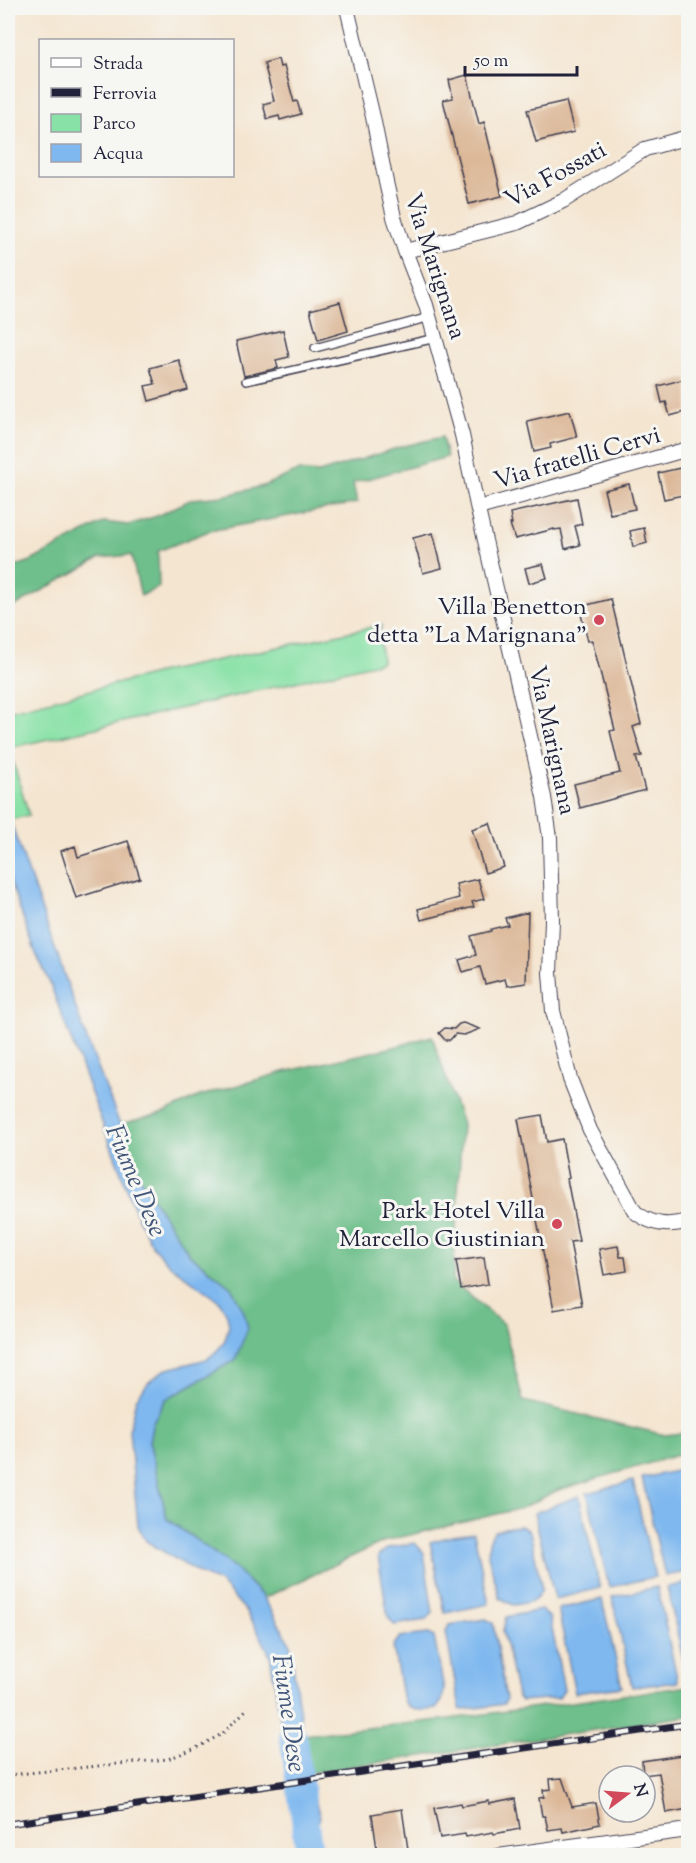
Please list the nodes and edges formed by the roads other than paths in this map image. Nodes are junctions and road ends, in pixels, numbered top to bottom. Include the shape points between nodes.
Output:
1 (346, 8) edge
2 (688, 137) edge
3 (405, 251) junction
4 (430, 317) junction
5 (436, 338) junction
6 (315, 348) dead end
7 (246, 381) dead end
8 (688, 449) edge
9 (478, 510) junction
10 (688, 1221) edge
11 (688, 1830) edge
12 (550, 1852) edge
13 (498, 1856) edge

1 - 3 street, Via Marignana
2 - 3 street, Via Fossati via 645,149 563,201 517,224
3 - 4 street, Via Marignana
4 - 5 street, Via Marignana
4 - 6 lane
5 - 7 lane
5 - 9 street, Via Marignana
8 - 9 street, Via fratelli Cervi
9 - 10 street, Via Marignana via 544,797 550,838 553,1011 570,1079 590,1130 635,1212 646,1221 660,1224
11 - 12 street
12 - 13 street

